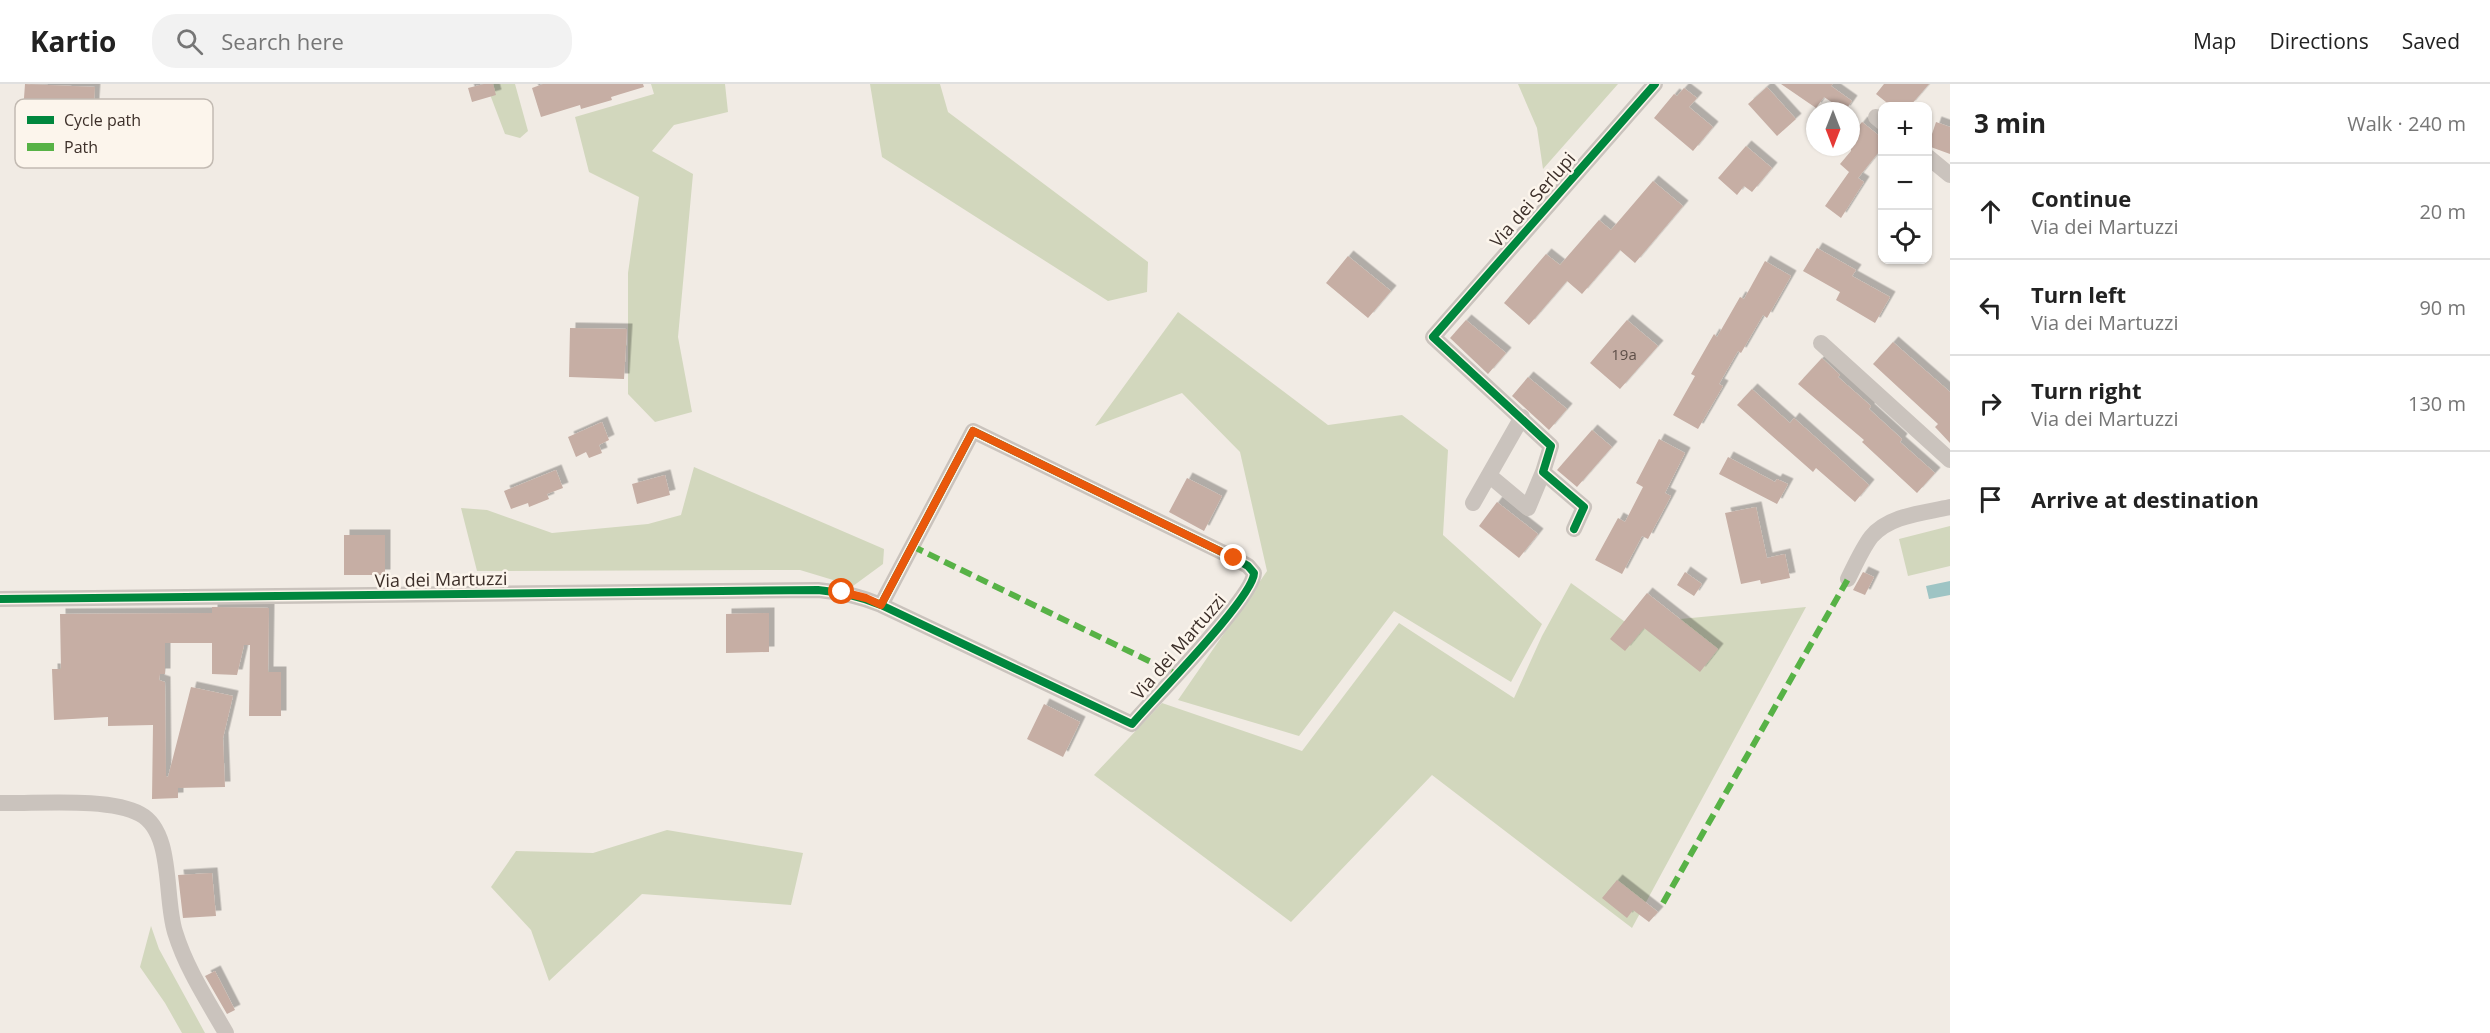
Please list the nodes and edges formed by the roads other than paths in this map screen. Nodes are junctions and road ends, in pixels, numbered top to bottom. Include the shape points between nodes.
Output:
1 (1655, 84) edge
2 (1932, 160) edge
3 (1950, 175) edge
4 (1821, 343) dead end
5 (1522, 417) junction
6 (1950, 460) edge
7 (1543, 472) junction
8 (1490, 476) junction
9 (1473, 503) dead end
10 (1950, 507) edge
11 (1574, 530) dead end
12 (1848, 579) dead end
13 (0, 599) edge
14 (881, 605) junction
15 (0, 803) edge
16 (226, 1033) edge

1 - 5 street, Via dei Serlupi via 1433,337
2 - 3 street
4 - 6 street
5 - 7 street via 1551,446
5 - 8 street
7 - 8 street via 1528,508
7 - 11 street via 1584,507
8 - 9 street
10 - 12 street via 1905,517 1881,528 1864,548
13 - 14 street, Via dei Martuzzi via 818,590 842,592
14 - 14 street, Via dei Martuzzi via 1132,724 1234,608 1251,585 1254,573 1234,558 973,431
15 - 16 street via 111,805 138,813 154,825 162,843 174,930 185,959

